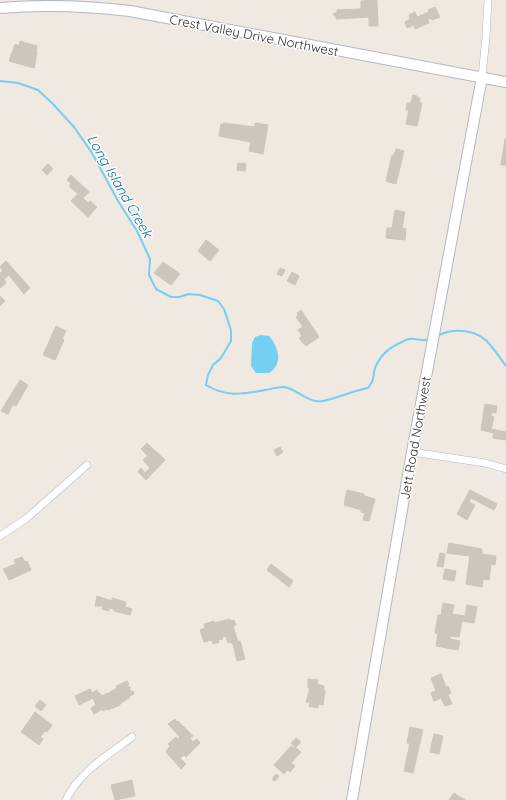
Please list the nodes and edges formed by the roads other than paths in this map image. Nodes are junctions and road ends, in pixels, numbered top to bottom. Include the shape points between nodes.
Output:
1 (488, 0) edge
2 (0, 8) edge
3 (482, 77) junction
4 (506, 82) edge
5 (412, 452) junction
6 (87, 465) dead end
7 (506, 469) edge
8 (0, 536) edge
9 (132, 737) dead end
10 (66, 800) edge
11 (352, 800) edge

1 - 3 street
2 - 3 street, Crest Valley Drive Northwest via 71,6 130,12
3 - 4 street, Crest Valley Drive Northwest
3 - 5 street, Jett Road Northwest
5 - 7 street via 485,463
5 - 11 street, Jett Road Northwest
6 - 8 street via 27,518
9 - 10 street via 82,776

